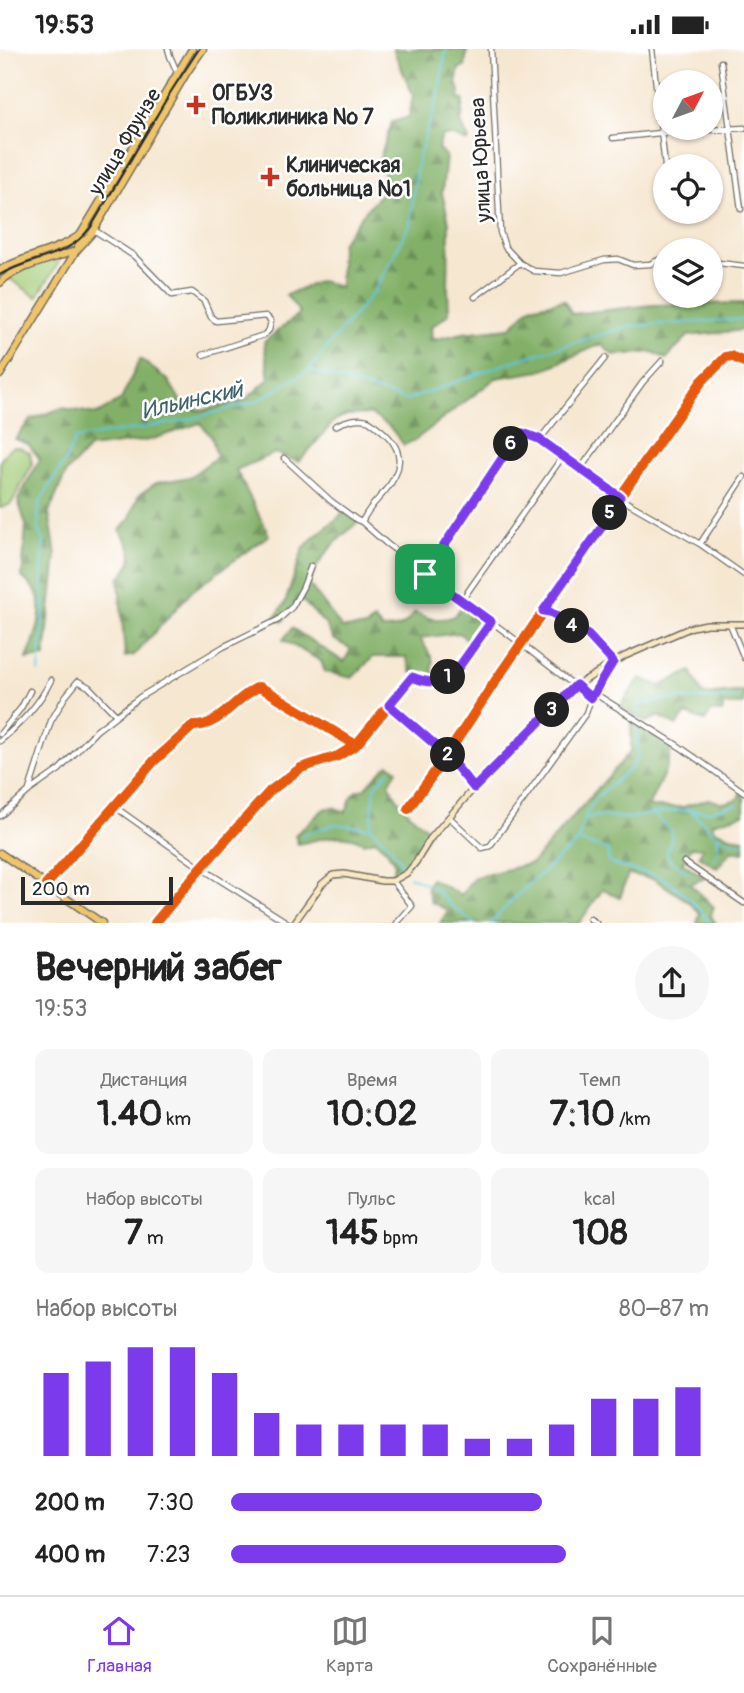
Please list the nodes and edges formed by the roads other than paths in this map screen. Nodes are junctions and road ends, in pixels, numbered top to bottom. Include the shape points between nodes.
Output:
1 (168, 49) edge
2 (192, 49) edge
3 (203, 49) edge
4 (491, 49) edge
5 (652, 49) edge
6 (721, 62) dead end
7 (654, 70) edge
8 (177, 72) junction
9 (744, 128) edge
10 (723, 129) edge
11 (730, 129) junction
12 (653, 134) edge
13 (613, 138) dead end
14 (741, 209) dead end
15 (94, 230) junction
16 (82, 232) junction
17 (76, 251) junction
18 (520, 263) junction
19 (653, 263) edge
20 (723, 264) edge
21 (744, 266) edge
22 (0, 270) edge
23 (1, 279) edge
24 (475, 297) dead end
25 (203, 355) dead end
26 (605, 358) dead end
27 (662, 361) dead end
28 (744, 362) edge
29 (0, 375) edge
30 (335, 426) dead end
31 (539, 439) junction
32 (562, 456) junction
33 (284, 458) dead end
34 (581, 468) junction
35 (744, 477) edge
36 (620, 497) junction
37 (362, 522) junction
38 (699, 544) junction
39 (312, 566) dead end
40 (425, 574) junction
41 (744, 575) edge
42 (462, 600) junction
43 (543, 611) junction
44 (491, 622) junction
45 (730, 624) junction
46 (744, 624) edge
47 (520, 643) junction
48 (744, 658) edge
49 (613, 662) junction
50 (51, 680) dead end
51 (576, 685) junction
52 (30, 691) dead end
53 (592, 696) junction
54 (389, 705) junction
55 (116, 715) junction
56 (0, 734) edge
57 (0, 741) edge
58 (356, 745) junction
59 (447, 755) junction
60 (474, 788) junction
61 (29, 791) junction
62 (744, 792) edge
63 (115, 807) junction
64 (408, 810) dead end
65 (0, 816) edge
66 (449, 817) junction
67 (3, 855) edge
68 (684, 862) dead end
69 (0, 865) edge
70 (201, 868) junction
71 (393, 881) junction
72 (46, 885) junction
73 (744, 903) edge
74 (590, 919) dead end
75 (102, 923) edge
76 (155, 923) edge
77 (288, 923) edge
78 (294, 923) edge
79 (397, 923) edge
80 (596, 923) edge

1 - 8 street
2 - 8 main road, улица Фрунзе
3 - 15 main road, улица Фрунзе
4 - 18 street, улица Юрьева via 500,232 505,247
5 - 7 street
6 - 11 street
8 - 16 main road, улица Фрунзе
9 - 11 street
10 - 11 street
11 - 14 street
12 - 13 street
15 - 17 main road, улица Фрунзе
15 - 25 street via 134,256 172,295 192,292 204,301 216,321 266,316 271,321 264,335
16 - 17 main road, улица Фрунзе
16 - 22 main road via 70,242
17 - 23 main road
17 - 29 main road, улица Фрунзе
18 - 19 street via 534,271 561,273 604,260
18 - 24 street
20 - 21 street
26 - 31 street
27 - 34 street
28 - 36 street via 726,357 702,381
30 - 37 street via 346,420 368,420 395,444 399,456 392,481
31 - 32 street
31 - 40 street via 523,433 513,442
32 - 34 street
32 - 42 street
33 - 37 street
34 - 36 street
35 - 38 street
36 - 38 street
36 - 43 street
37 - 40 street
38 - 41 street
39 - 55 street via 292,607 278,620 223,647
40 - 42 street
42 - 44 street
43 - 47 street
43 - 49 street via 588,635
44 - 47 street
44 - 54 street via 449,677 426,682 412,677
45 - 46 main road
45 - 48 street
45 - 49 main road via 692,627
47 - 51 street
47 - 59 street
49 - 51 main road
49 - 53 street
50 - 57 street via 43,697
51 - 53 street
51 - 60 main road
52 - 56 street
53 - 62 street via 680,747
53 - 66 street via 586,713 491,846 482,848
54 - 58 street
54 - 59 street
55 - 61 street via 59,770
55 - 61 street via 78,681 51,721
58 - 63 street via 259,687 215,720 193,726 154,761
58 - 70 street via 302,768 270,791
59 - 60 street
59 - 64 street
60 - 66 main road
61 - 65 street
63 - 70 street
63 - 72 street
66 - 71 main road via 407,873
67 - 69 street
67 - 72 main road
68 - 73 street
70 - 76 street
70 - 77 street
71 - 78 main road via 333,875
71 - 79 street via 412,906
72 - 75 main road
74 - 80 street

